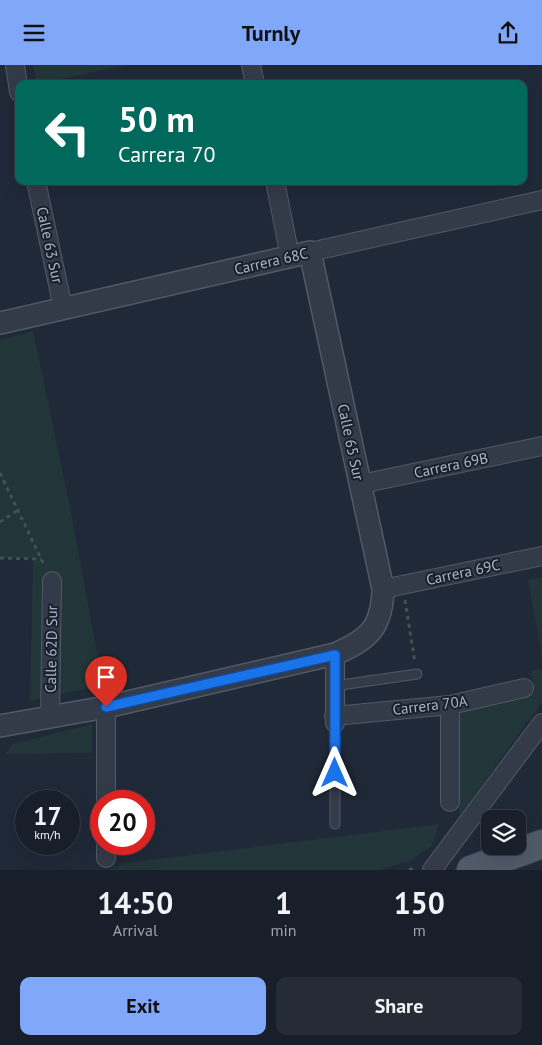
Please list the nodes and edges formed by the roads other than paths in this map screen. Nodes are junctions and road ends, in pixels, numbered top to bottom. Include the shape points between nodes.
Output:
1 (15, 65) edge
2 (251, 65) edge
3 (17, 80) edge
4 (253, 80) edge
5 (37, 185) edge
6 (276, 185) edge
7 (542, 200) edge
8 (300, 254) junction
9 (63, 308) junction
10 (0, 323) edge
11 (542, 446) edge
12 (361, 484) junction
13 (542, 555) edge
14 (52, 581) road end
15 (393, 587) junction
16 (335, 655) junction
17 (417, 674) road end
18 (334, 687) junction
19 (524, 688) dead end
20 (450, 705) junction
21 (106, 707) junction
22 (50, 717) junction
23 (335, 720) junction
24 (542, 723) edge
25 (0, 726) edge
26 (106, 790) edge
27 (450, 803) dead end
28 (335, 824) dead end
29 (542, 845) edge
30 (432, 870) edge
31 (471, 870) edge

1 - 3 street
2 - 4 street
5 - 9 street, Calle 63 Sur
6 - 8 street, Calle 65 Sur
7 - 8 street, Carrera 68C
8 - 9 street, Carrera 68C
8 - 12 street, Calle 65 Sur
9 - 10 street, Carrera 68C
11 - 12 street, Carrera 69B
12 - 15 street, Calle 65 Sur
13 - 15 street, Carrera 69C
14 - 22 street, Calle 62D Sur
15 - 16 street, Calle 65 Sur via 373,630 354,646
16 - 18 street
16 - 21 street
17 - 18 lane
18 - 23 street
19 - 20 street, Carrera 70A
20 - 23 street, Carrera 70A
20 - 27 street
21 - 22 street
21 - 26 street
22 - 25 street
23 - 28 lane
24 - 30 street
29 - 31 main road

